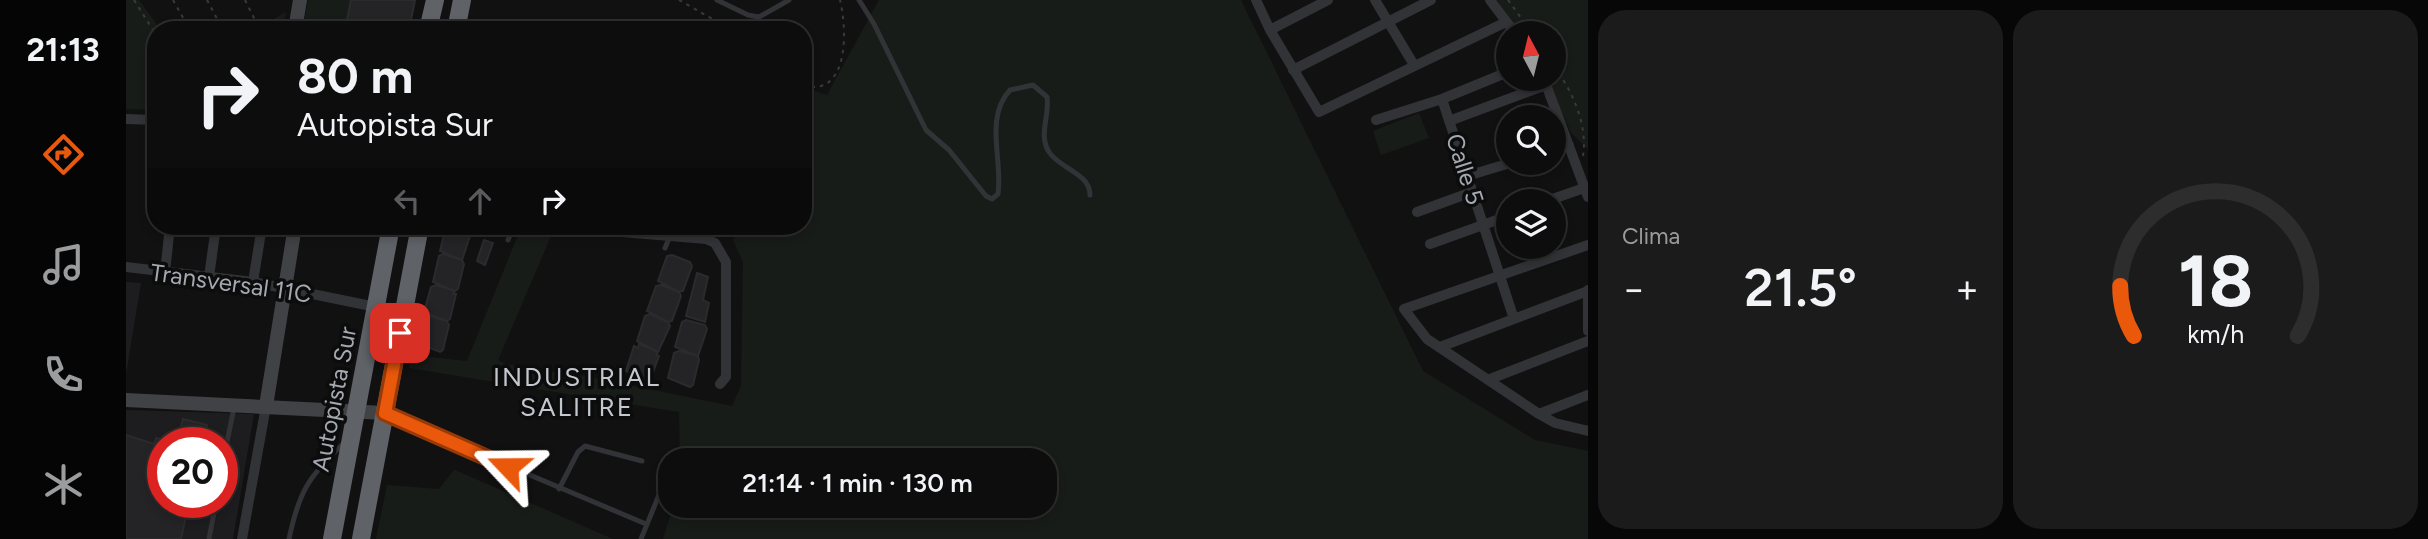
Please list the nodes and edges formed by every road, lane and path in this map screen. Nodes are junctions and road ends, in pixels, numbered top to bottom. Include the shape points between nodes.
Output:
1 (134, 0) edge
2 (173, 0) edge
3 (207, 0) edge
4 (245, 0) edge
5 (300, 0) edge
6 (435, 0) edge
7 (462, 0) edge
8 (679, 0) edge
9 (717, 0) edge
10 (789, 0) edge
11 (840, 0) edge
12 (859, 0) edge
13 (1256, 0) edge
14 (1328, 0) edge
15 (1376, 0) edge
16 (1431, 0) edge
17 (1490, 0) edge
18 (1508, 0) edge
19 (147, 21) edge
20 (185, 21) edge
21 (218, 21) edge
22 (256, 21) edge
23 (296, 21) edge
24 (430, 21) edge
25 (458, 21) edge
26 (716, 21) edge
27 (1505, 21) edge
28 (1523, 21) edge
29 (1388, 22) junction
30 (1496, 27) edge
31 (1269, 30) junction
32 (1414, 65) junction
33 (1293, 71) junction
34 (1496, 77) edge
35 (1566, 86) edge
36 (812, 87) edge
37 (1523, 91) edge
38 (1548, 91) edge
39 (1442, 99) junction
40 (126, 119) edge
41 (147, 120) edge
42 (1376, 120) dead end
43 (1449, 121) junction
44 (1569, 145) junction
45 (1566, 146) edge
46 (1586, 150) dead end
47 (1496, 167) edge
48 (1584, 173) edge
49 (1467, 176) junction
50 (1472, 192) junction
51 (1586, 192) edge
52 (1090, 195) dead end
53 (1566, 197) edge
54 (1417, 212) dead end
55 (1496, 220) edge
56 (1483, 225) junction
57 (169, 235) edge
58 (215, 235) edge
59 (261, 235) edge
60 (293, 235) edge
61 (389, 235) edge
62 (419, 235) edge
63 (510, 235) edge
64 (603, 235) edge
65 (708, 235) edge
66 (670, 236) junction
67 (706, 239) junction
68 (508, 240) dead end
69 (1430, 244) dead end
70 (1588, 245) edge
71 (665, 248) dead end
72 (126, 267) edge
73 (165, 272) junction
74 (1499, 276) junction
75 (209, 277) junction
76 (253, 282) junction
77 (284, 289) junction
78 (1588, 291) edge
79 (376, 307) junction
80 (1514, 319) junction
81 (1588, 331) edge
82 (1588, 341) edge
83 (1440, 347) junction
84 (1490, 379) junction
85 (720, 384) dead end
86 (1588, 395) edge
87 (126, 400) edge
88 (236, 405) junction
89 (266, 406) junction
90 (357, 410) junction
91 (385, 413) junction
92 (1539, 414) junction
93 (231, 427) edge
94 (1588, 431) edge
95 (352, 435) junction
96 (642, 461) dead end
97 (559, 489) junction
98 (658, 496) edge
99 (213, 518) edge
100 (646, 524) junction
101 (209, 539) edge
102 (242, 539) edge
103 (289, 539) edge
104 (332, 539) edge
105 (361, 539) edge
106 (641, 539) edge

1 - 19 path
2 - 20 path
3 - 21 path
4 - 22 path
5 - 23 main road
6 - 24 highway
7 - 25 highway
8 - 26 path
9 - 10 lane via 759,17
11 - 36 path via 845,19 844,55 827,85
12 - 52 lane via 926,130 949,150 986,196 992,199 998,194 1001,177 996,121 1000,103 1010,90 1026,85 1038,86 1047,97 1044,136 1050,153 1087,182
13 - 31 street
14 - 31 street
15 - 29 street
16 - 29 street
17 - 27 street
18 - 28 path
29 - 32 street
29 - 33 street
30 - 32 street
31 - 33 street
32 - 33 street via 1319,112
34 - 39 street
35 - 46 path via 1587,121
37 - 43 street
38 - 44 street
39 - 42 street
39 - 43 street, Calle 5
40 - 41 street
43 - 49 street, Calle 5
44 - 45 street
44 - 48 street
47 - 49 street
48 - 51 street
49 - 50 street, Calle 5
50 - 54 street
50 - 56 street, Calle 5
51 - 53 street
55 - 56 street
56 - 69 street
56 - 74 street, Calle 5
57 - 73 street
58 - 75 street
59 - 76 street
60 - 77 main road
61 - 79 highway, Autopista Sur
62 - 91 highway
63 - 68 lane
64 - 66 street
65 - 67 lane
66 - 67 street
66 - 71 lane
67 - 85 street via 715,243 726,262 726,377
70 - 74 street
72 - 73 street, Transversal 11C
73 - 75 street, Transversal 11C
74 - 80 street, Calle 5
74 - 83 street via 1404,309 1415,326
75 - 76 street, Transversal 11C
76 - 77 street, Transversal 11C
77 - 79 street, Transversal 11C
77 - 89 main road
78 - 80 street
78 - 81 street
79 - 90 highway, Autopista Sur
80 - 83 street
82 - 84 street
83 - 84 street
84 - 92 street
86 - 92 street
87 - 88 main road
88 - 89 main road
88 - 93 lane
89 - 90 main road
89 - 102 street
90 - 91 main road
90 - 95 highway, Autopista Sur
91 - 97 lane
91 - 105 highway
92 - 94 street
95 - 103 lane via 316,469 296,502
95 - 104 highway, Autopista Sur
96 - 97 lane via 585,446
97 - 100 lane
98 - 100 lane
99 - 101 lane
100 - 106 lane

